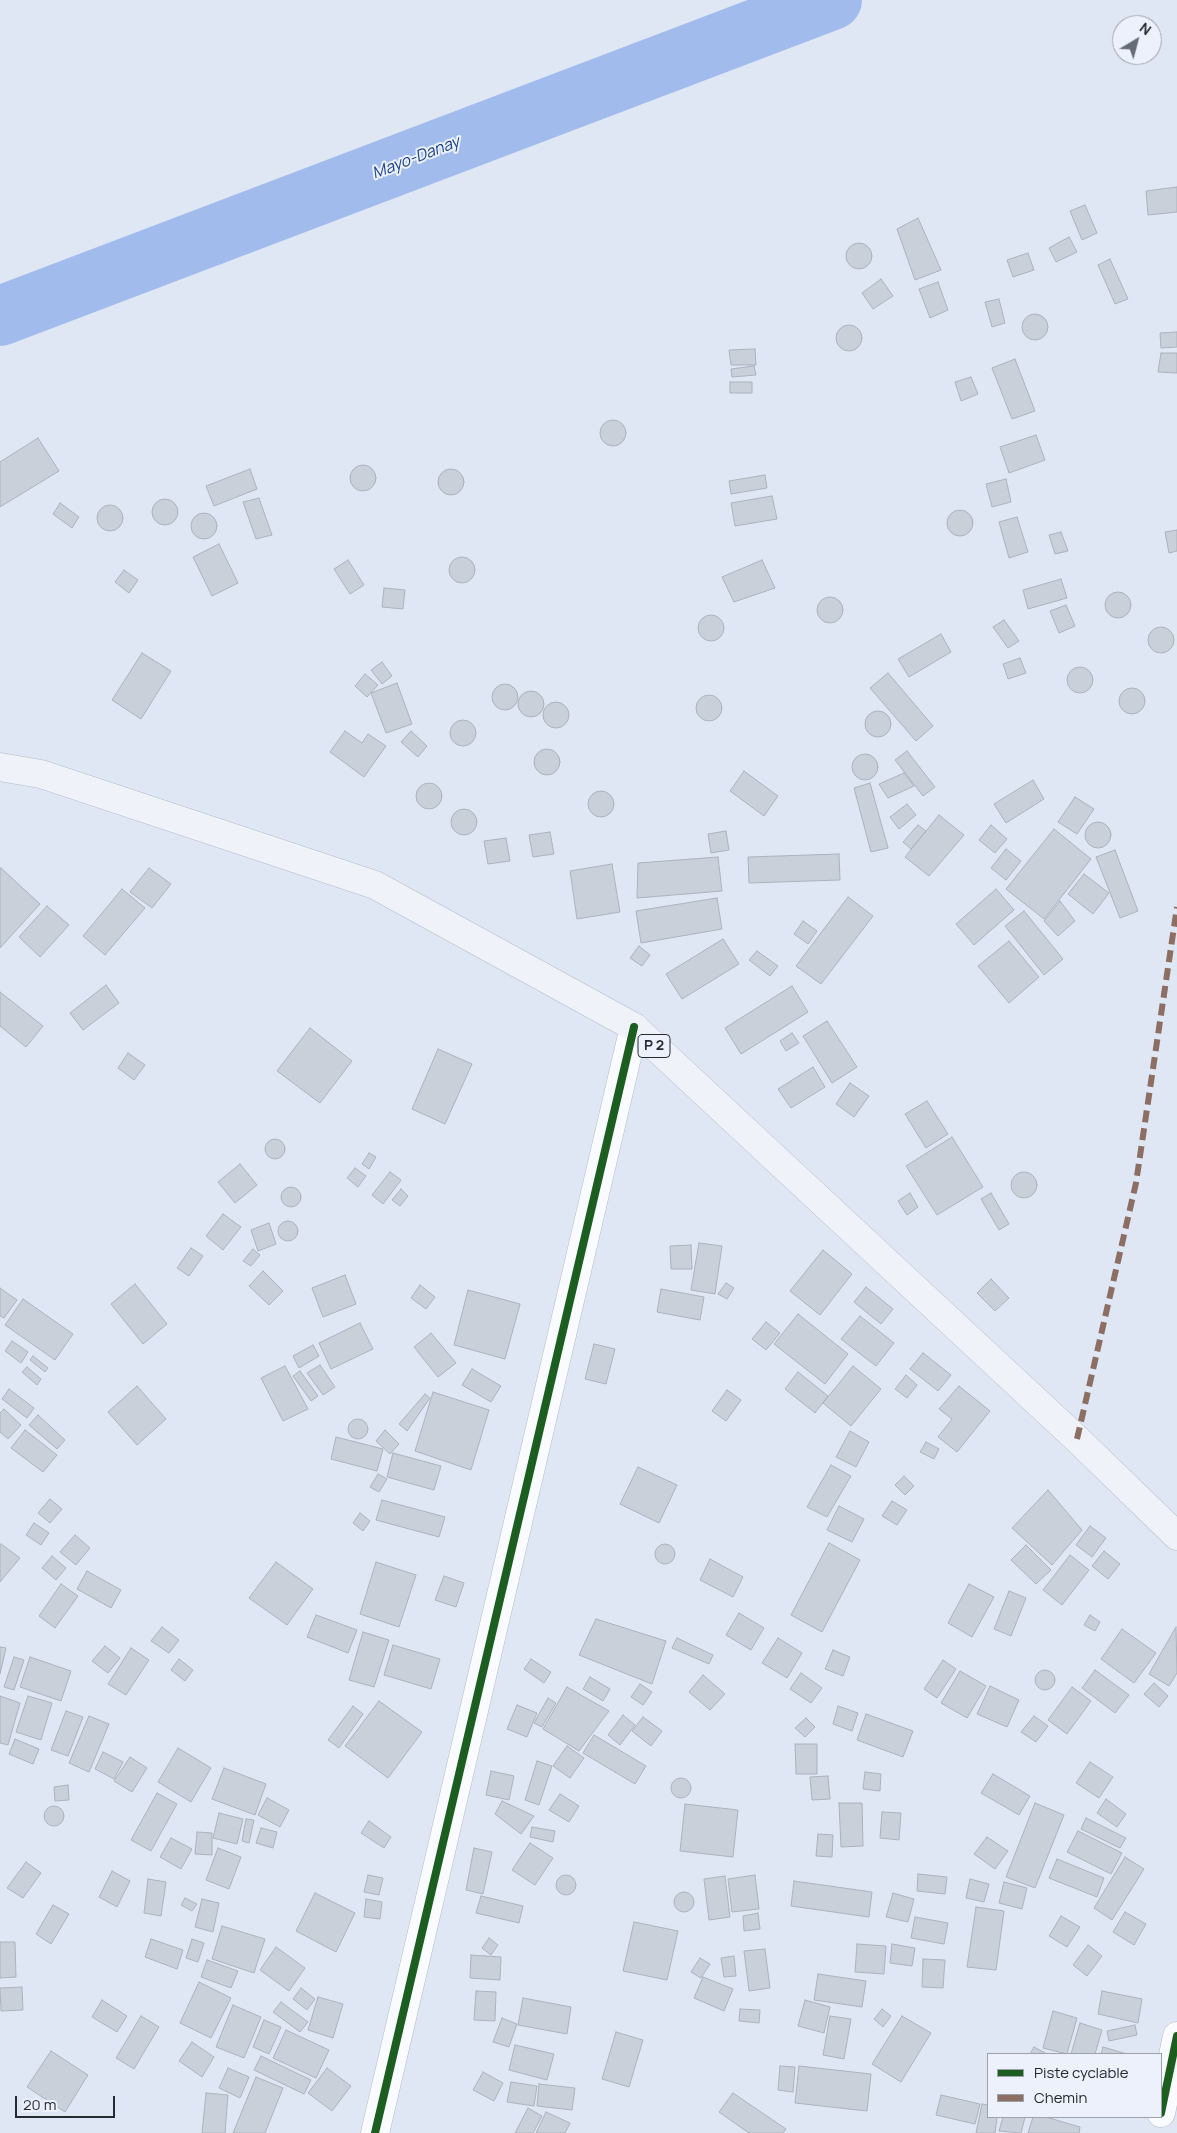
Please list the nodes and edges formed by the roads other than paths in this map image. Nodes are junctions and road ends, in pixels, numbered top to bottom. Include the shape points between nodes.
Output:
1 (0, 767) edge
2 (634, 1027) junction
3 (1177, 1536) edge
4 (1177, 2036) edge
5 (1172, 2080) edge
6 (1162, 2110) edge
7 (1160, 2118) edge
8 (375, 2133) edge
9 (1156, 2133) edge

1 - 2 main road, P 2 via 41,774 375,885
2 - 3 main road, P 2
2 - 8 street
4 - 5 street
5 - 6 street
7 - 9 street

